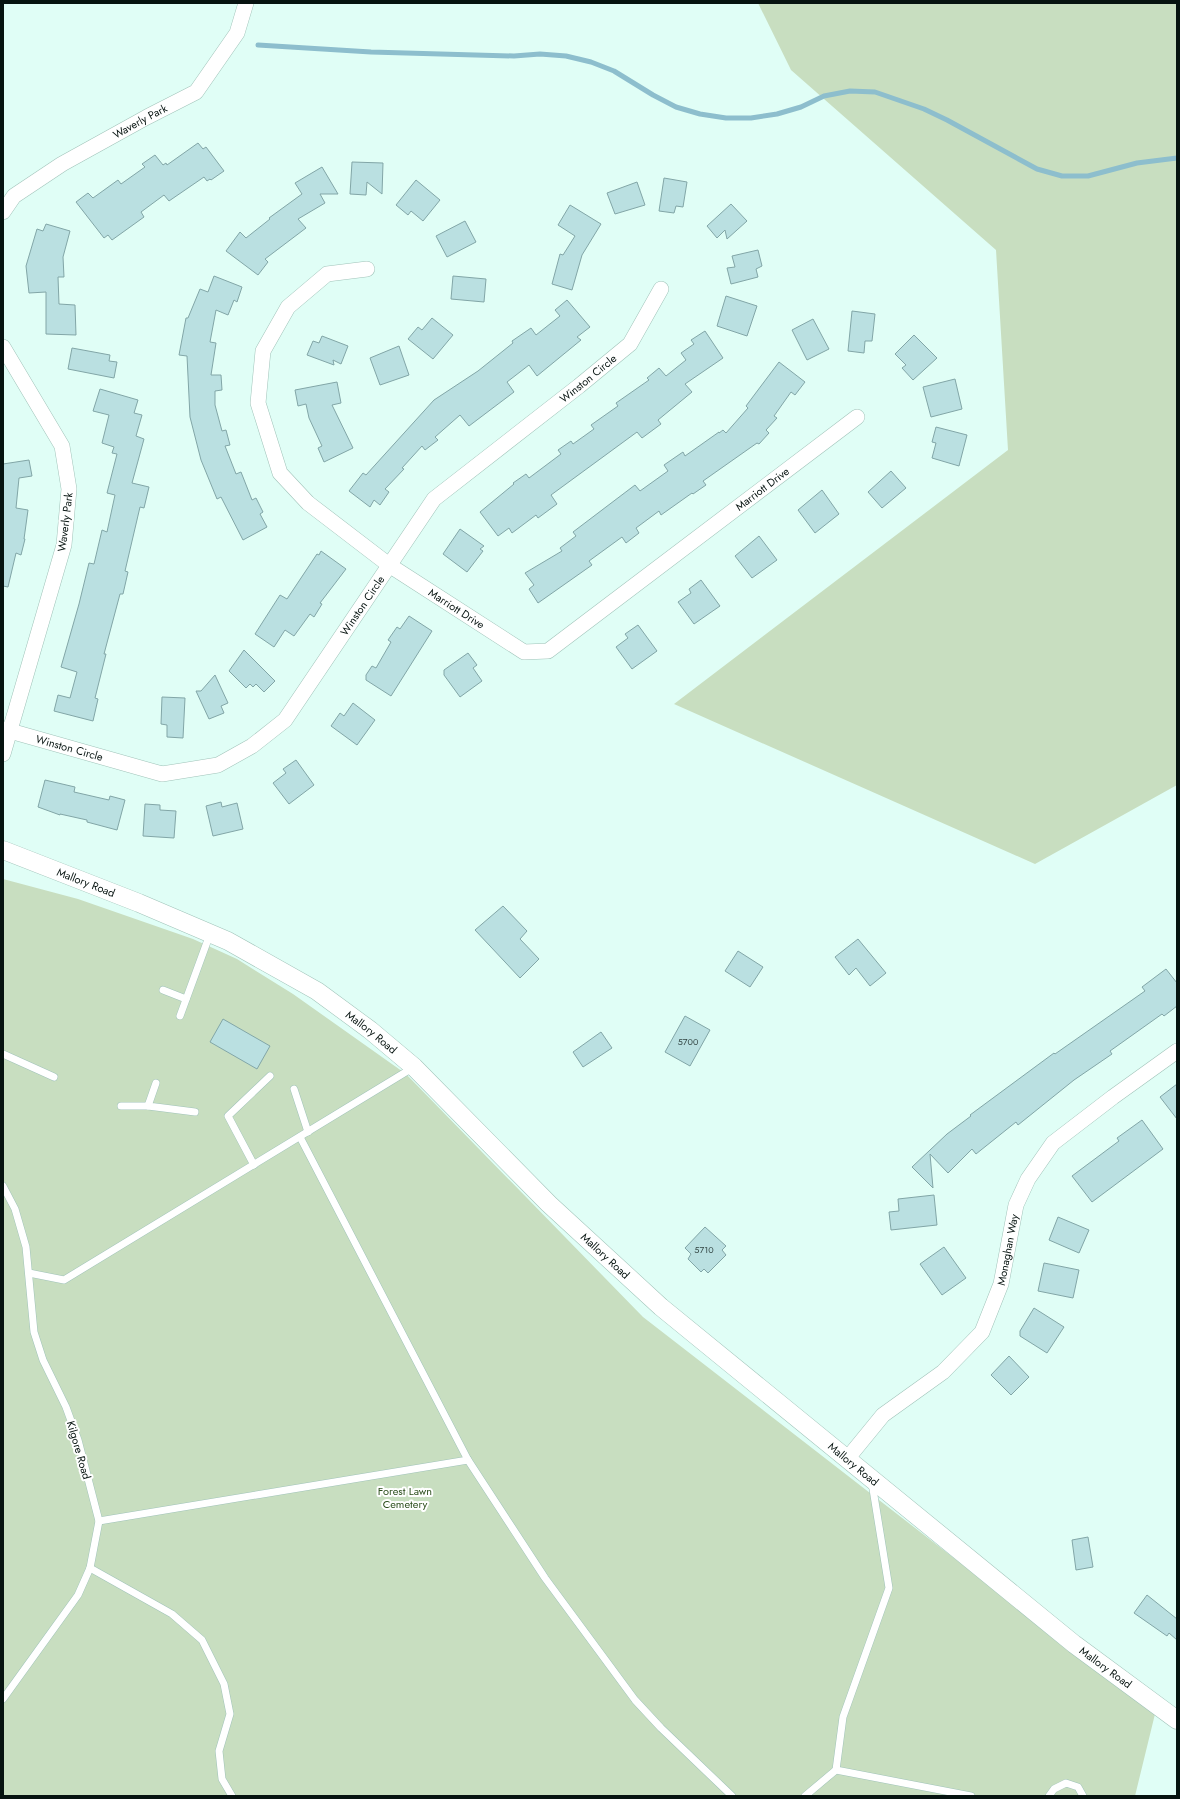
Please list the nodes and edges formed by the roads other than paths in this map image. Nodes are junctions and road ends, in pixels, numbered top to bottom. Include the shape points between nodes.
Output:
1 (246, 3) edge
2 (3, 212) edge
3 (368, 269) dead end
4 (661, 289) dead end
5 (3, 347) edge
6 (857, 417) dead end
7 (389, 565) junction
8 (6, 730) edge
9 (3, 754) edge
10 (3, 850) edge
11 (210, 933) junction
12 (163, 990) dead end
13 (186, 999) junction
14 (180, 1016) dead end
15 (1177, 1051) edge
16 (3, 1054) edge
17 (414, 1067) junction
18 (270, 1076) dead end
19 (54, 1078) dead end
20 (156, 1083) dead end
21 (294, 1089) dead end
22 (121, 1106) dead end
23 (148, 1106) junction
24 (195, 1112) dead end
25 (308, 1132) junction
26 (300, 1137) junction
27 (254, 1165) junction
28 (3, 1186) edge
29 (28, 1273) junction
30 (847, 1459) junction
31 (468, 1460) junction
32 (871, 1478) junction
33 (99, 1521) junction
34 (90, 1568) junction
35 (3, 1699) edge
36 (1177, 1720) edge
37 (836, 1770) junction
38 (232, 1796) edge
39 (732, 1796) edge
40 (805, 1796) edge
41 (971, 1796) edge
42 (1049, 1796) edge
43 (1083, 1796) edge

1 - 2 street, Waverly Park via 237,33 196,92 147,116 62,164 14,196
3 - 7 street, Marriott Drive via 327,274 288,307 263,351 258,403 280,473 308,503
4 - 7 street, Winston Circle via 630,344 434,499
5 - 8 street, Waverly Park via 62,446 69,489 64,546
6 - 7 street, Marriott Drive via 548,651 524,652
7 - 8 street, Winston Circle via 285,720 252,746 218,765 162,774
8 - 9 street, Waverly Park
10 - 11 street, Mallory Road
11 - 13 lane
11 - 17 street, Mallory Road via 317,992 370,1030
12 - 13 lane
13 - 14 lane
15 - 30 street, Monaghan Way via 1053,1143 1028,1179 1016,1205 1001,1284 982,1332 943,1372 883,1415
16 - 19 lane
17 - 25 lane
17 - 30 street, Mallory Road via 549,1204 661,1307
18 - 27 lane via 228,1116
20 - 23 lane
21 - 25 lane
22 - 23 lane
23 - 24 lane
25 - 26 lane
26 - 27 lane
26 - 31 lane
27 - 29 lane via 64,1280
28 - 29 lane, Kilgore Road via 15,1209 26,1246
29 - 33 lane, Kilgore Road via 34,1332 43,1360 66,1407 78,1440
30 - 32 street, Mallory Road
31 - 33 lane
31 - 39 lane via 545,1578 635,1700
32 - 36 street, Mallory Road via 1074,1644
32 - 37 lane via 889,1588 843,1717
33 - 34 lane, Kilgore Road
34 - 35 lane, Kilgore Road via 78,1595
34 - 38 lane via 172,1614 202,1640 224,1684 230,1714 219,1751 222,1779
37 - 40 lane
37 - 41 lane
42 - 43 lane via 1054,1789 1066,1783 1078,1787

